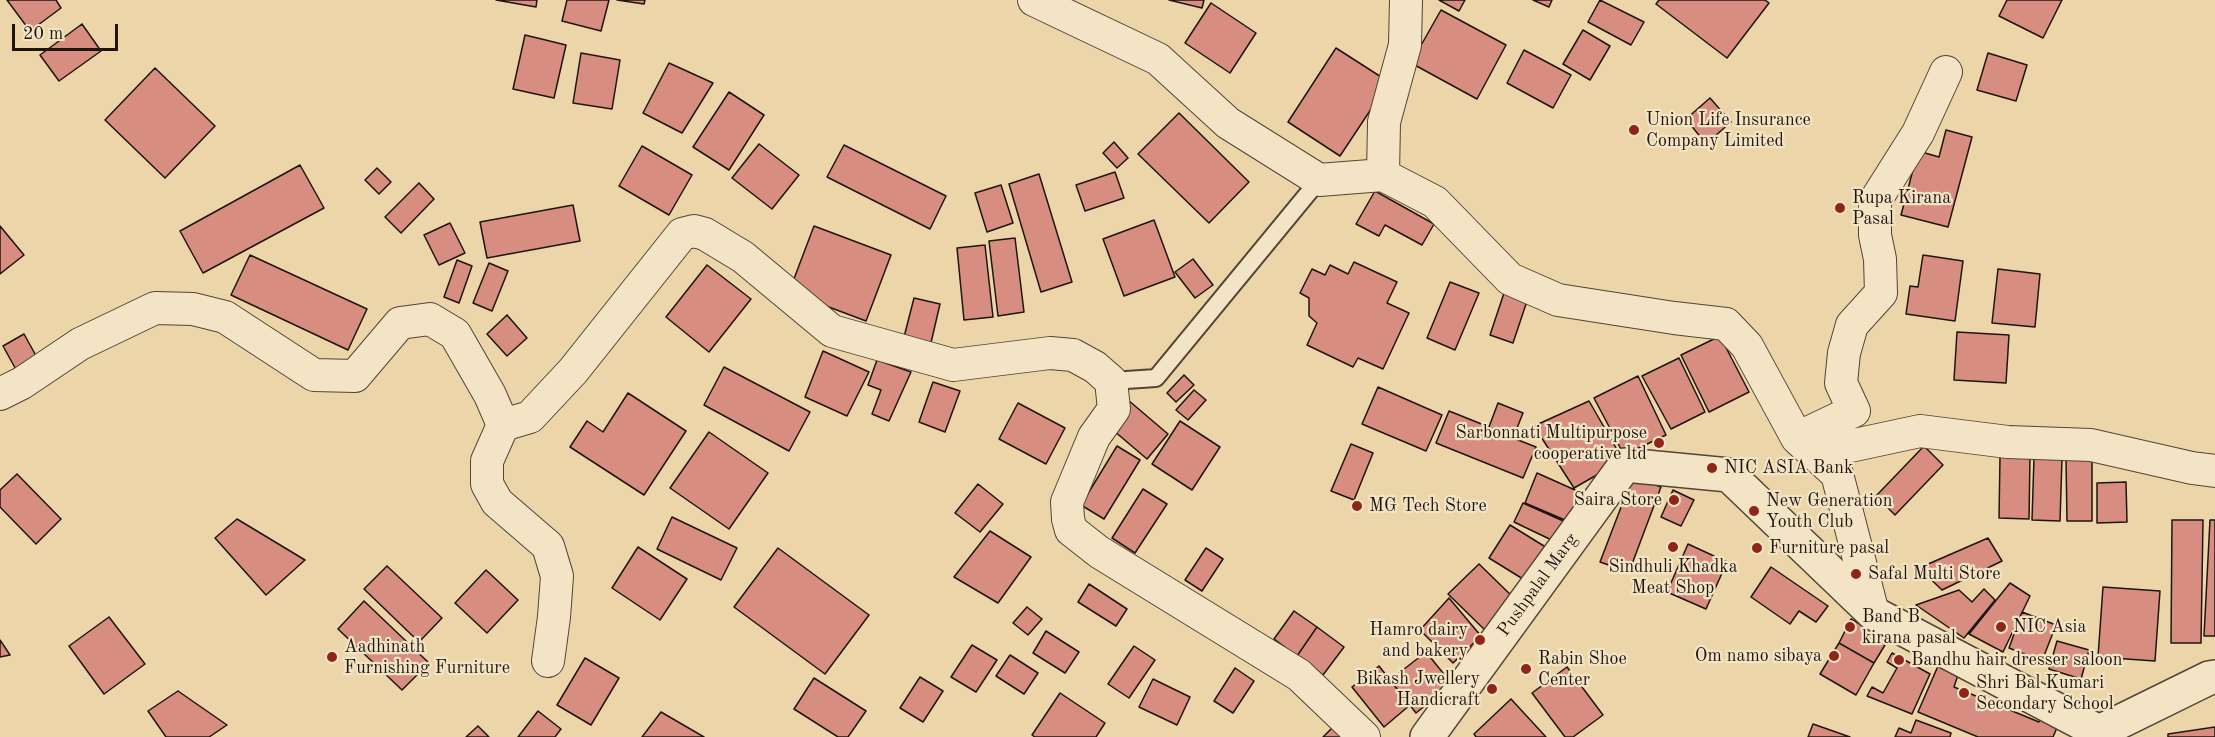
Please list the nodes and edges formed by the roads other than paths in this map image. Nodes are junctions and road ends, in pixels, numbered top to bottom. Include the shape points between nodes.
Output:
1 (1034, 0) edge
2 (1406, 0) edge
3 (1946, 72) dead end
4 (1383, 175) junction
5 (1319, 180) junction
6 (1111, 381) junction
7 (0, 394) edge
8 (503, 425) junction
9 (1797, 438) junction
10 (2215, 471) edge
11 (1873, 613) junction
12 (548, 662) dead end
13 (2215, 677) edge
14 (1364, 737) edge
15 (1427, 737) edge

1 - 5 street via 1158,59 1228,123
2 - 4 street via 1404,45 1384,122
3 - 9 street via 1918,133 1875,201 1881,293 1852,325 1841,383 1854,411
4 - 5 street
4 - 9 street via 1435,202 1510,279 1539,292 1558,300 1726,324 1747,346
5 - 6 lane via 1156,378
6 - 8 street via 1073,355 1050,353 953,365 832,331 742,257 694,231 682,234 573,371 530,417
6 - 14 street via 1114,409 1094,437 1067,502 1071,530 1098,552 1299,675
7 - 8 street via 80,344 155,309 193,309 225,317 314,375 355,376 400,323 430,319 455,334
8 - 12 street via 488,461 487,484 497,502 548,546 557,576
9 - 10 street via 1850,446 1920,430 2008,442 2091,445
9 - 11 street via 1837,474
11 - 13 street, Pushpalal Marg via 2099,732
11 - 15 street, Pushpalal Marg via 1729,476 1625,465

